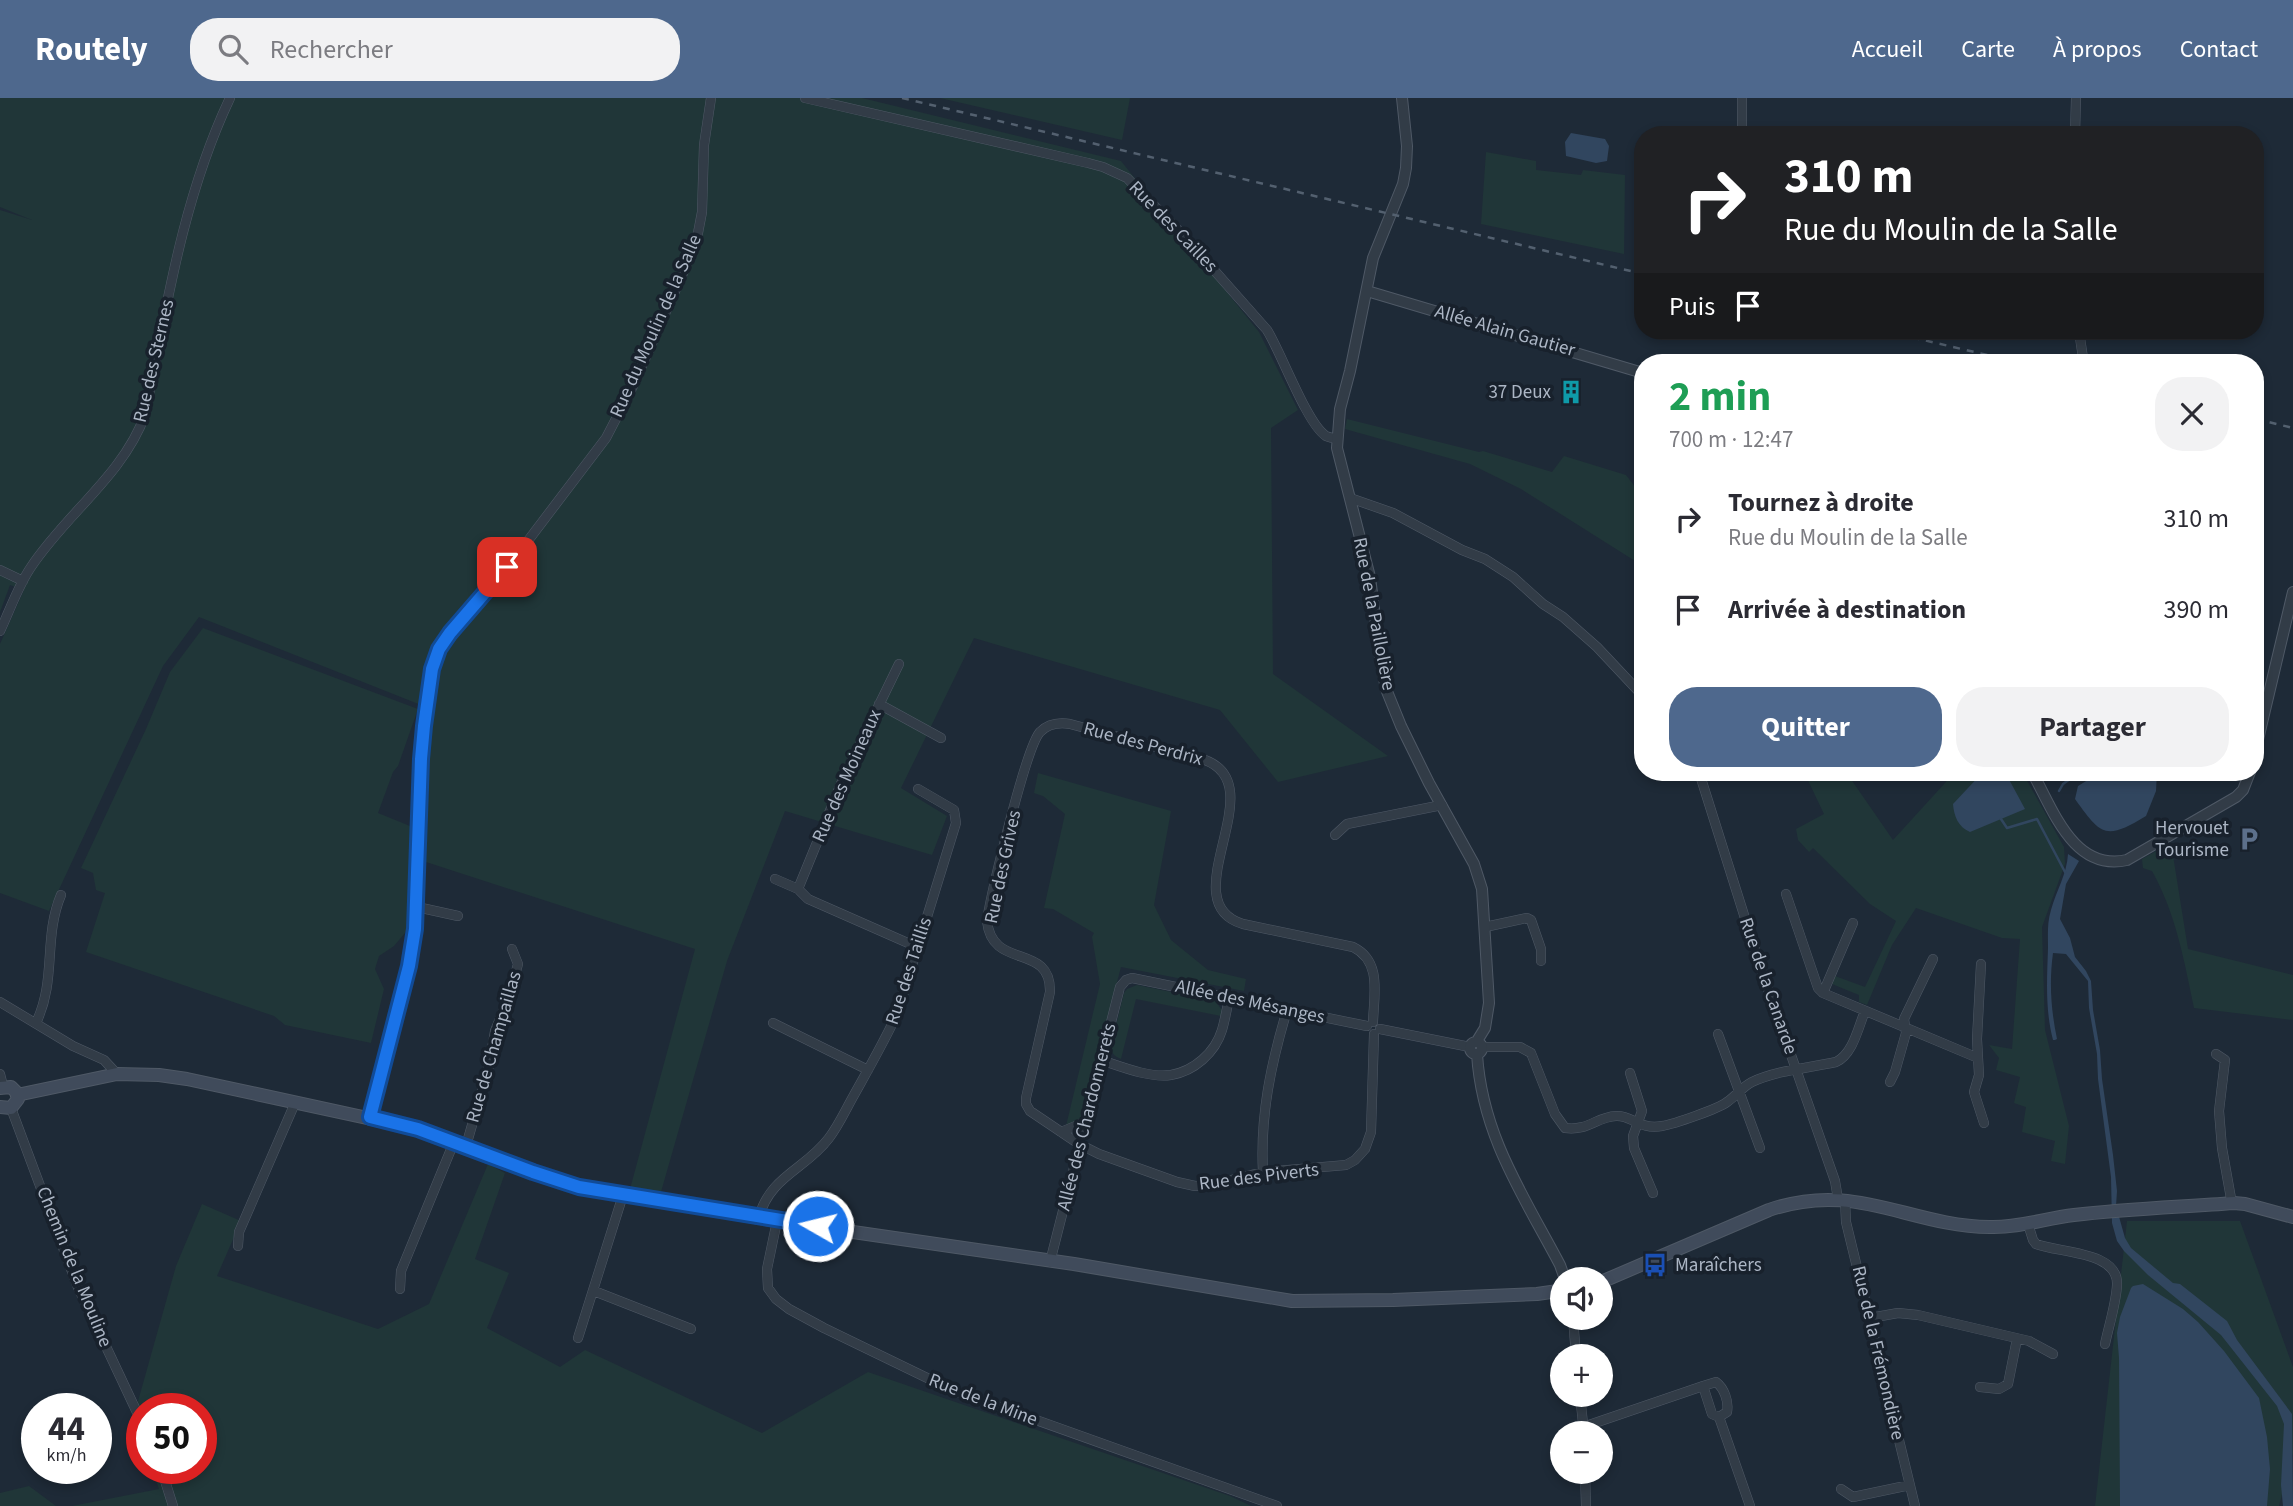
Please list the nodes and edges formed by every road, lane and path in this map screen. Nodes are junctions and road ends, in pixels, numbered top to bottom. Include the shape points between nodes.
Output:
1 (230, 98) edge
2 (711, 98) edge
3 (805, 98) edge
4 (1402, 98) edge
5 (1742, 98) edge
6 (2076, 98) edge
7 (1742, 126) edge
8 (2075, 126) edge
9 (1367, 291) junction
10 (1634, 370) edge
11 (1337, 439) junction
12 (1350, 498) junction
13 (0, 570) edge
14 (23, 581) junction
15 (2293, 592) edge
16 (0, 631) edge
17 (899, 664) dead end
18 (1634, 686) edge
19 (879, 704) junction
20 (2264, 714) edge
21 (941, 738) dead end
22 (1023, 778) joint
23 (1703, 781) edge
24 (2037, 781) edge
25 (2247, 781) edge
26 (918, 789) dead end
27 (1442, 806) junction
28 (1335, 835) dead end
29 (775, 879) dead end
30 (799, 889) junction
31 (1786, 894) dead end
32 (61, 895) dead end
33 (417, 907) junction
34 (458, 916) dead end
35 (1853, 923) dead end
36 (1485, 927) junction
37 (917, 947) junction
38 (512, 949) dead end
39 (1933, 959) dead end
40 (1541, 961) dead end
41 (1981, 964) dead end
42 (1132, 978) joint
43 (1823, 993) junction
44 (1229, 998) junction
45 (0, 1002) edge
46 (1287, 1010) junction
47 (1865, 1012) junction
48 (36, 1023) junction
49 (773, 1023) dead end
50 (1904, 1027) junction
51 (1374, 1028) junction
52 (1718, 1034) dead end
53 (1477, 1047) junction
54 (2216, 1054) dead end
55 (1978, 1058) junction
56 (1101, 1060) junction
57 (868, 1070) junction
58 (1796, 1070) junction
59 (1630, 1073) dead end
60 (117, 1074) junction
61 (1890, 1082) dead end
62 (1, 1083) edge
63 (1740, 1090) junction
64 (18, 1095) junction
65 (295, 1103) junction
66 (5, 1107) edge
67 (370, 1117) junction
68 (1085, 1122) junction
69 (1984, 1123) dead end
70 (1637, 1124) junction
71 (1061, 1132) junction
72 (460, 1144) junction
73 (1079, 1144) junction
74 (1760, 1148) dead end
75 (1096, 1152) junction
76 (1073, 1168) junction
77 (1263, 1172) junction
78 (1653, 1193) dead end
79 (622, 1195) junction
80 (1841, 1199) junction
81 (2232, 1203) junction
82 (759, 1217) junction
83 (2293, 1217) edge
84 (777, 1221) junction
85 (2028, 1224) junction
86 (238, 1246) dead end
87 (1050, 1262) junction
88 (1560, 1267) edge
89 (1613, 1277) edge
90 (400, 1289) dead end
91 (1550, 1289) edge
92 (594, 1291) junction
93 (1870, 1318) junction
94 (691, 1329) dead end
95 (578, 1338) dead end
96 (2017, 1339) junction
97 (2105, 1344) dead end
98 (2053, 1354) dead end
99 (1703, 1386) junction
100 (1980, 1387) dead end
101 (128, 1393) edge
102 (1719, 1417) junction
103 (1608, 1421) edge
104 (166, 1484) edge
105 (1585, 1484) edge
106 (1910, 1485) junction
107 (1840, 1489) dead end
108 (173, 1506) edge
109 (1277, 1506) edge
110 (1586, 1506) edge
111 (1749, 1506) edge
112 (1915, 1506) edge

1 - 14 street, Rue des Sternes via 192,199 140,430
2 - 33 street, Rue du Moulin de la Salle via 698,233 633,386 606,438 439,649 424,726
3 - 11 street, Rue des Cailles via 1121,174 1267,330 1314,421 1326,436
4 - 9 street, Rue de la Paillolière via 1406,168 1373,258
5 - 7 street
6 - 8 street
9 - 10 street, Allée Alain Gautier
9 - 11 street, Rue de la Paillolière
11 - 12 street, Rue de la Paillolière
12 - 18 street via 1393,513 1513,577 1597,647
12 - 27 street, Rue de la Paillolière via 1370,577 1386,689
13 - 14 street
14 - 16 street, Rue des Sternes
15 - 20 street
17 - 19 street, Rue des Moineaux
19 - 21 street
19 - 30 street, Rue des Moineaux
22 - 51 street, Rue des Perdrix via 1038,734 1058,723 1217,766 1230,788 1216,883 1221,911 1243,924 1362,951 1374,972
22 - 71 street, Rue des Grives via 989,912 989,933 994,943 1032,960 1050,978 1051,992 1026,1104
23 - 58 street, Rue de la Canarde
24 - 25 street via 2076,847 2094,859 2111,862 2127,860 2236,797
26 - 37 street, Rue des Taillis via 954,810 956,823
27 - 28 street via 1348,824
27 - 36 street, Rue de la Paillolière via 1479,877
29 - 30 street
30 - 37 street via 808,899
31 - 43 street
32 - 48 street via 44,1008
33 - 34 street
33 - 67 street, Rue du Moulin de la Salle via 409,966
35 - 43 street
36 - 40 street via 1531,920
36 - 53 street, Rue de la Paillolière via 1489,1003
37 - 57 street, Rue des Taillis via 897,1014
38 - 72 street, Rue de Champaillas via 518,964 495,1031 489,1066
39 - 50 street
41 - 55 street
42 - 44 street, Allée des Mésanges
42 - 56 street, Allée des Chardonnerets via 1120,988
43 - 47 street
44 - 46 street, Allée des Mésanges
44 - 56 street via 1219,1039 1195,1066 1171,1075 1152,1074
45 - 48 street
46 - 51 street, Allée des Mésanges
46 - 77 street via 1269,1075
47 - 50 street
47 - 58 street via 1843,1058
48 - 60 street via 104,1060
49 - 57 street
50 - 55 street
50 - 61 street
51 - 53 street, Allée des Mésanges
51 - 77 street, Rue des Piverts via 1371,1132 1360,1156 1338,1167
52 - 63 street
53 - 70 street, Allée des Mésanges via 1520,1047 1531,1053 1565,1128 1578,1130 1614,1116 1625,1116
53 - 88 street, Rue de la Paillolière via 1491,1129
54 - 81 street via 2225,1060 2219,1111
55 - 69 street via 1974,1093
56 - 68 street, Allée des Chardonnerets
57 - 82 street, Rue des Taillis via 829,1138 780,1180
58 - 63 street
58 - 80 street, Rue de la Canarde
59 - 70 street via 1642,1111
60 - 64 main road
60 - 65 main road via 187,1079
62 - 64 main road
63 - 70 street via 1725,1104 1664,1126
63 - 74 street
64 - 66 main road via 16,1103
65 - 67 main road
65 - 86 street via 239,1232
66 - 101 street, Chemin de la Mouline via 77,1284
67 - 72 main road
68 - 71 street
68 - 73 street, Allée des Chardonnerets
70 - 78 street via 1634,1148
71 - 73 street, Rue des Grives
72 - 79 main road via 552,1179
72 - 90 street, Rue de Champaillas via 401,1270
73 - 75 street, Rue des Piverts
73 - 76 street, Allée des Chardonnerets
75 - 76 street
75 - 77 street, Rue des Piverts via 1195,1186
76 - 87 street, Allée des Chardonnerets
79 - 82 main road
79 - 92 street
80 - 85 main road via 1955,1223 1989,1227
80 - 89 main road via 1795,1202 1769,1210
80 - 93 street, Rue de la Frémondière
81 - 83 main road
81 - 85 main road via 2062,1216
82 - 84 main road
84 - 87 main road
84 - 109 street, Rue de la Mine via 767,1269 768,1288 789,1309 952,1390
85 - 97 street via 2036,1244 2101,1260 2115,1271 2117,1285
87 - 91 main road via 1292,1301 1528,1294
92 - 94 street
92 - 95 street
93 - 96 street via 1918,1315
93 - 106 street, Rue de la Frémondière
96 - 98 street
96 - 100 street via 2008,1384 1999,1389
99 - 102 street via 1712,1414
99 - 102 street via 1716,1382 1723,1389 1728,1408
99 - 103 street
102 - 111 street
104 - 108 street
105 - 110 street
106 - 107 street via 1853,1497
106 - 112 street, Rue de la Frémondière

